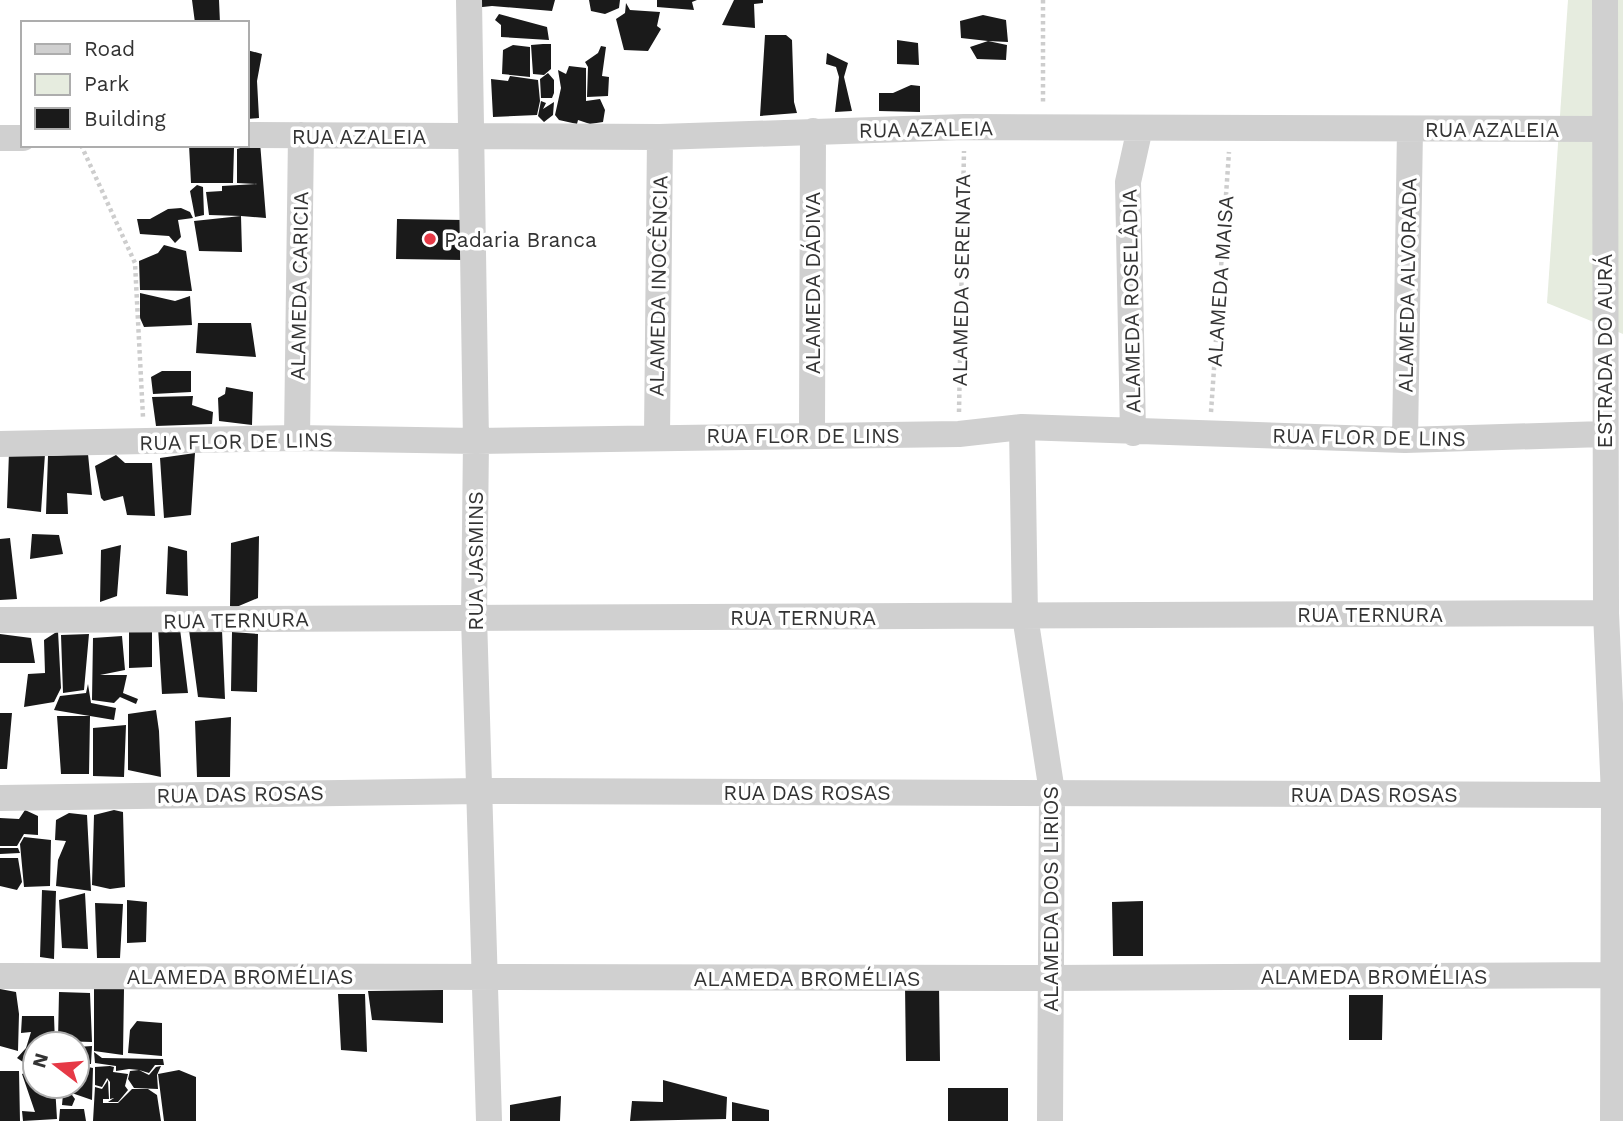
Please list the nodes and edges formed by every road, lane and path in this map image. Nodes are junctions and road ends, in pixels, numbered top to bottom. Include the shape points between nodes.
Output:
1 (469, 0) edge
2 (1043, 0) edge
3 (1605, 0) edge
4 (964, 127) junction
5 (1044, 127) junction
6 (1140, 128) junction
7 (1230, 129) junction
8 (1410, 129) junction
9 (1604, 129) junction
10 (813, 131) junction
11 (248, 135) edge
12 (301, 135) junction
13 (473, 136) junction
14 (660, 137) junction
15 (0, 138) edge
16 (21, 138) edge
17 (82, 147) edge
18 (1614, 335) edge
19 (1022, 427) junction
20 (1133, 433) junction
21 (958, 434) junction
22 (1210, 434) junction
23 (1604, 434) junction
24 (812, 435) junction
25 (657, 436) junction
26 (297, 438) junction
27 (1405, 440) junction
28 (476, 441) junction
29 (144, 443) junction
30 (0, 444) edge
31 (1606, 613) junction
32 (1025, 616) junction
33 (474, 617) junction
34 (0, 620) edge
35 (479, 791) junction
36 (1052, 792) junction
37 (1614, 795) junction
38 (0, 798) edge
39 (1613, 975) junction
40 (0, 976) edge
41 (485, 977) junction
42 (1051, 978) junction
43 (489, 1121) edge
44 (1051, 1121) edge
45 (1614, 1121) edge

1 - 13 street, RUA JASMINS
2 - 5 path
3 - 9 street, ESTRADA DO AURÁ
4 - 5 street, RUA AZALEIA
4 - 10 street, RUA AZALEIA
4 - 21 path, ALAMEDA SERENATA
5 - 6 street, RUA AZALEIA
6 - 7 street, RUA AZALEIA
6 - 20 street, ALAMEDA ROSELÂDIA via 1128,182
7 - 8 street, RUA AZALEIA
7 - 22 path, ALAMEDA MAISA
8 - 9 street, RUA AZALEIA
8 - 27 street, ALAMEDA ALVORADA
9 - 18 street, ESTRADA DO AURÁ
10 - 14 street, RUA AZALEIA
10 - 24 street, ALAMEDA DÁDIVA
11 - 12 street, RUA AZALEIA
12 - 13 street, RUA AZALEIA
12 - 26 street, ALAMEDA CARICIA
13 - 14 street, RUA AZALEIA
13 - 28 street, RUA JASMINS
14 - 25 street, ALAMEDA INOCÊNCIA
15 - 16 street
17 - 29 path via 135,262
18 - 23 street, ESTRADA DO AURÁ
19 - 20 street, RUA FLOR DE LINS
19 - 21 street, RUA FLOR DE LINS
19 - 32 street, ALAMEDA DOS LIRIOS
20 - 22 street, RUA FLOR DE LINS
21 - 24 street, RUA FLOR DE LINS
22 - 27 street, RUA FLOR DE LINS
23 - 27 street, RUA FLOR DE LINS
23 - 31 street, ESTRADA DO AURÁ
24 - 25 street, RUA FLOR DE LINS
25 - 28 street, RUA FLOR DE LINS
26 - 28 street, RUA FLOR DE LINS
26 - 29 street, RUA FLOR DE LINS
28 - 33 street, RUA JASMINS
29 - 30 street, RUA FLOR DE LINS
31 - 32 street, RUA TERNURA
31 - 37 street, ESTRADA DO AURÁ
32 - 33 street, RUA TERNURA
32 - 36 street, ALAMEDA DOS LIRIOS
33 - 34 street, RUA TERNURA
33 - 35 street, RUA JASMINS
35 - 36 street, RUA DAS ROSAS
35 - 38 street, RUA DAS ROSAS
35 - 41 street, RUA JASMINS
36 - 37 street, RUA DAS ROSAS
36 - 42 street, ALAMEDA DOS LIRIOS
37 - 39 street, ESTRADA DO AURÁ
39 - 42 street, ALAMEDA BROMÉLIAS
39 - 45 street, ESTRADA DO AURÁ
40 - 41 street, ALAMEDA BROMÉLIAS
41 - 42 street, ALAMEDA BROMÉLIAS
41 - 43 street, RUA JASMINS
42 - 44 street, ALAMEDA DOS LIRIOS

